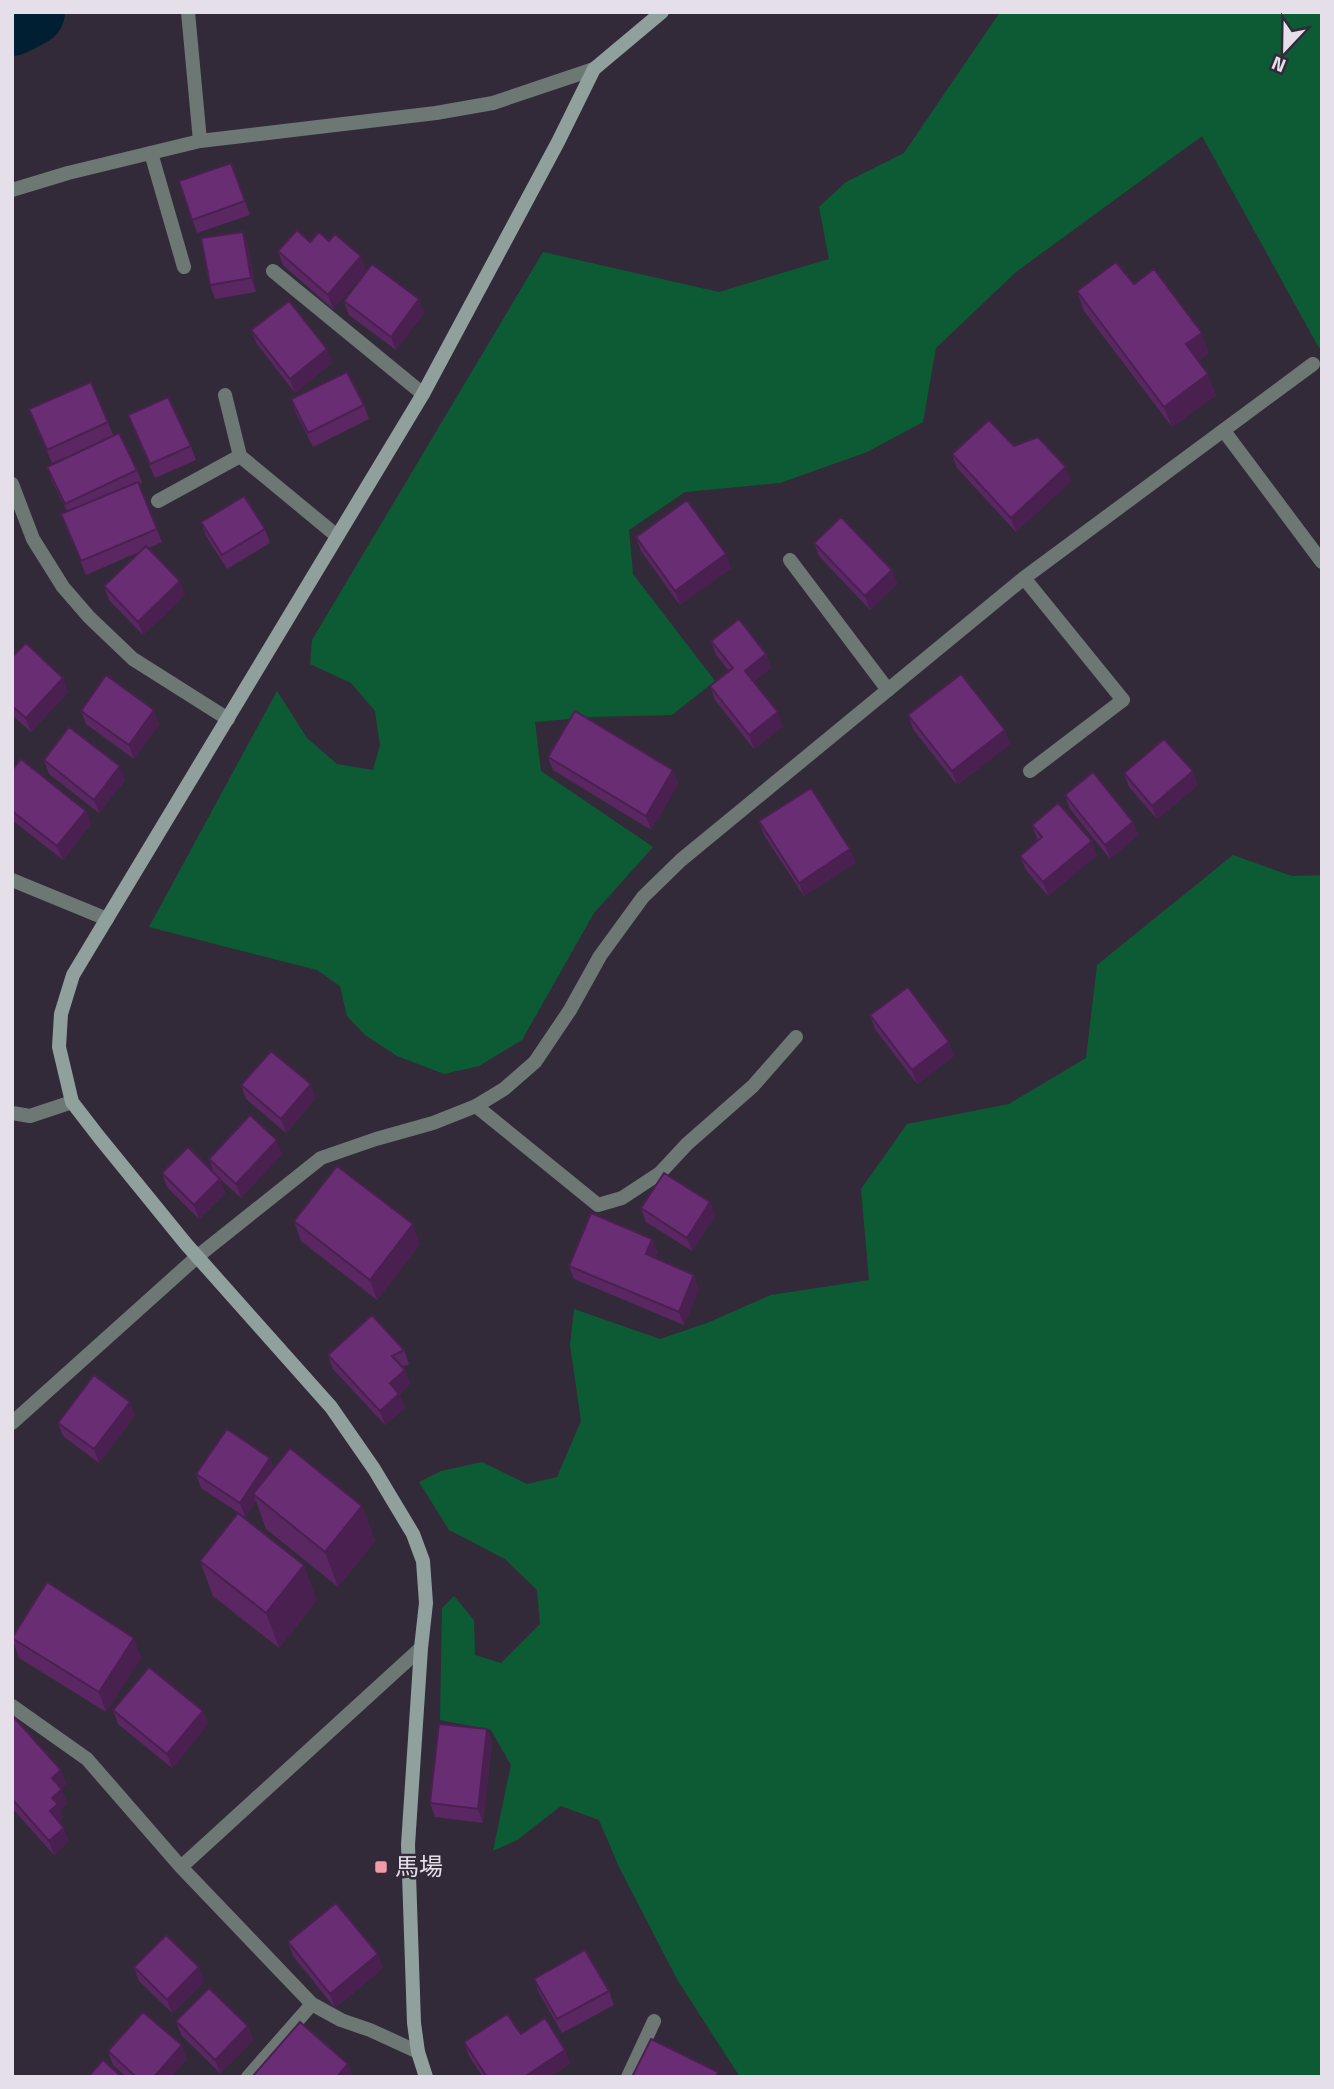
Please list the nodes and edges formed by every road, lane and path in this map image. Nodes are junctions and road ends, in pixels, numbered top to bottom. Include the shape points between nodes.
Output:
1 (188, 12) edge
2 (662, 12) edge
3 (594, 69) junction
4 (200, 141) junction
5 (150, 153) junction
6 (12, 190) edge
7 (184, 267) dead end
8 (274, 271) dead end
9 (1313, 365) dead end
10 (423, 394) junction
11 (225, 396) dead end
12 (1224, 431) junction
13 (240, 456) junction
14 (12, 484) edge
15 (158, 501) dead end
16 (337, 536) junction
17 (790, 560) dead end
18 (1322, 562) edge
19 (1024, 578) junction
20 (888, 690) junction
21 (228, 719) junction
22 (1030, 771) dead end
23 (12, 880) edge
24 (107, 919) junction
25 (796, 1037) dead end
26 (72, 1102) junction
27 (477, 1106) junction
28 (12, 1112) edge
29 (198, 1256) junction
30 (12, 1423) edge
31 (421, 1648) junction
32 (12, 1706) edge
33 (181, 1867) junction
34 (312, 2004) junction
35 (654, 2021) dead end
36 (418, 2052) junction
37 (248, 2077) edge
38 (426, 2077) edge
39 (628, 2077) edge

1 - 4 street
2 - 3 street
3 - 4 street via 493,103
3 - 10 street
4 - 5 street
5 - 6 street
5 - 7 street
8 - 10 street
9 - 12 street
10 - 16 street
11 - 13 street
12 - 18 street
12 - 19 street
13 - 15 street
13 - 16 street
14 - 21 street via 33,539 63,587 89,617 133,659
16 - 21 street
17 - 20 street
19 - 20 street
19 - 22 street via 1123,700
20 - 27 street via 681,860 643,897 600,956 536,1062
21 - 24 street
23 - 24 street
24 - 26 street via 73,975 61,1014 59,1047
25 - 27 street via 753,1086 660,1173 622,1198 598,1205
26 - 28 street via 30,1116
26 - 29 street
27 - 29 street via 321,1158
29 - 30 street
29 - 31 street via 331,1407 413,1535 423,1562 426,1603
31 - 33 street
31 - 36 street via 408,1844
32 - 33 street via 87,1759
33 - 34 street
34 - 36 street
34 - 37 street
35 - 39 street
36 - 38 street

